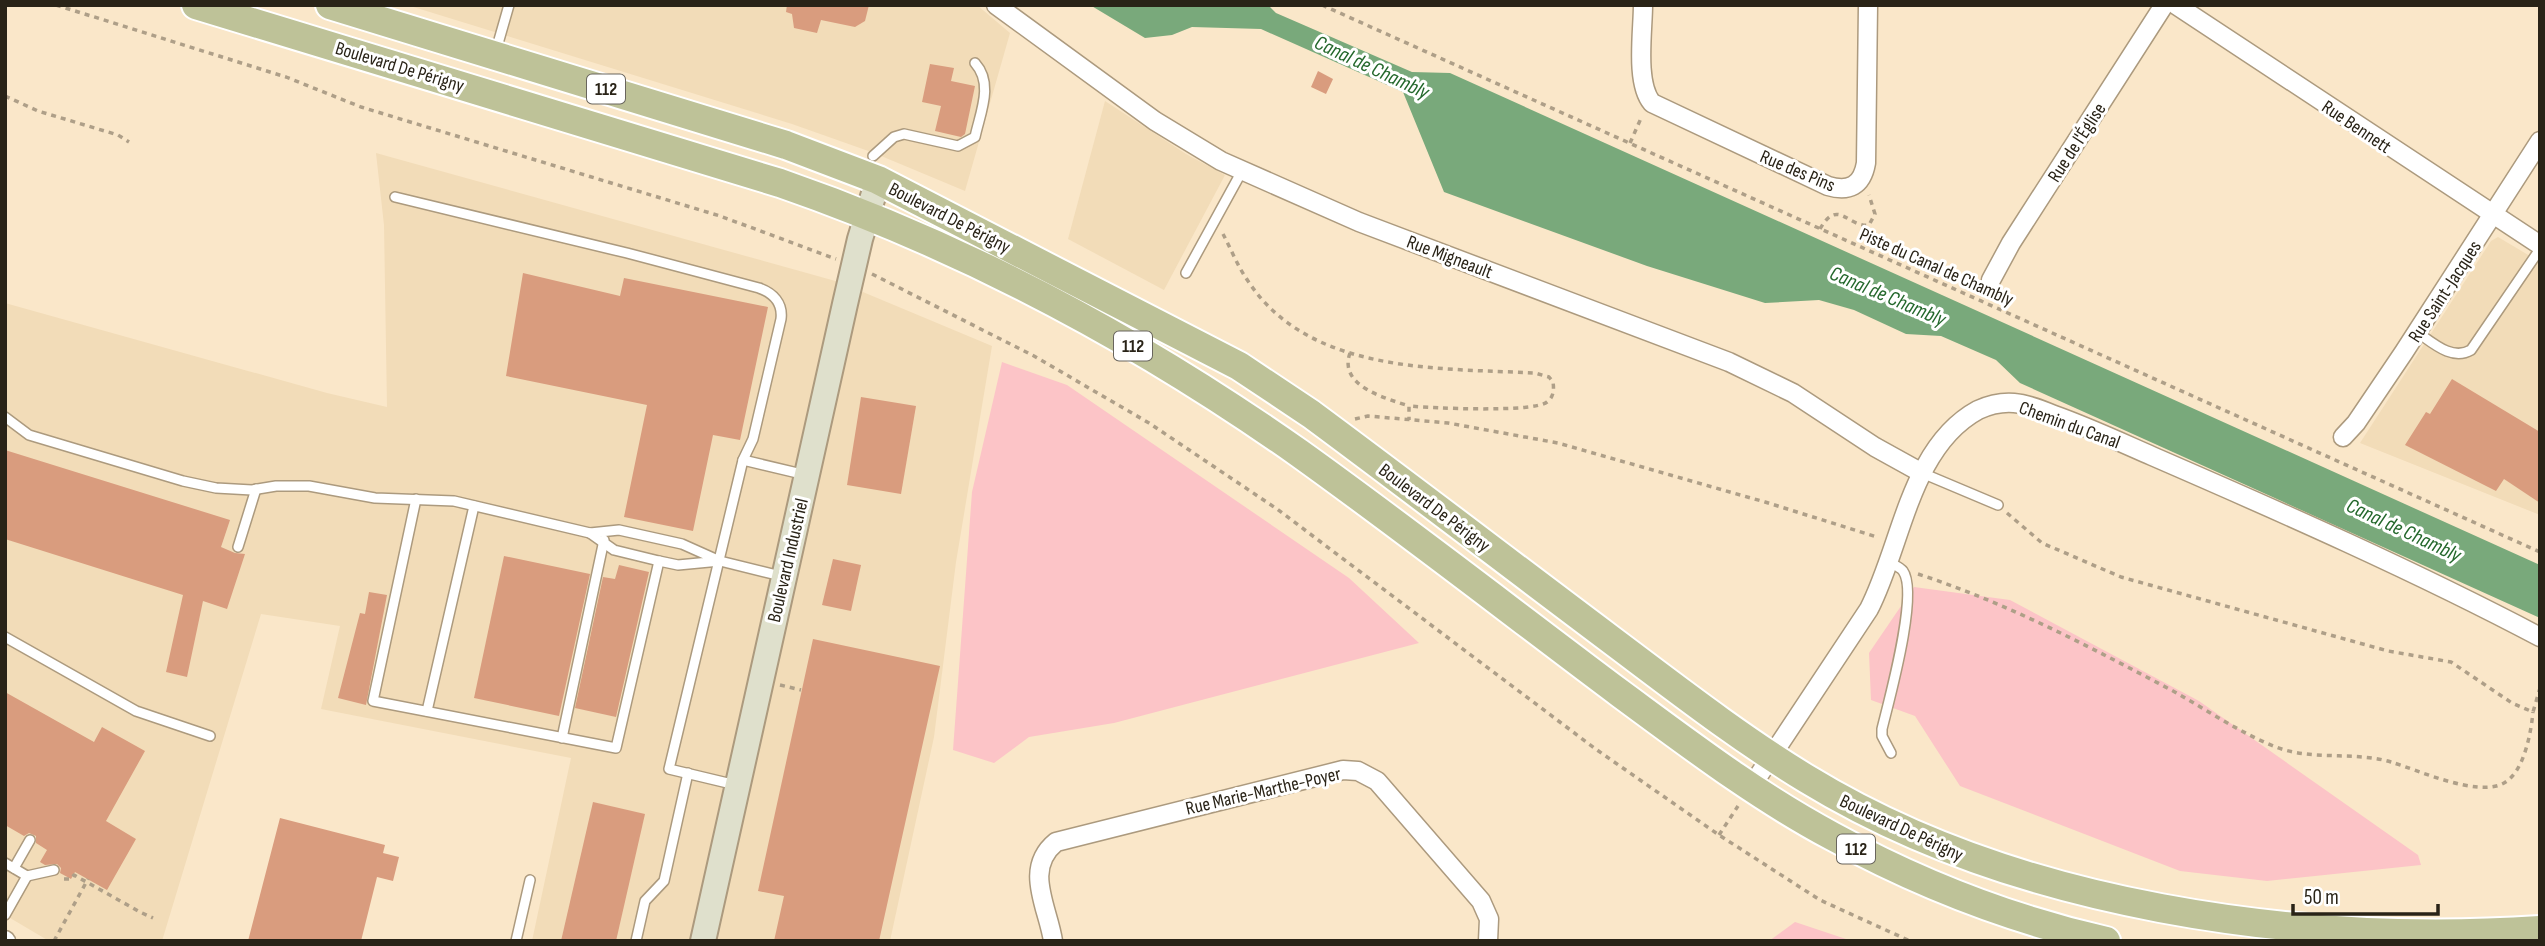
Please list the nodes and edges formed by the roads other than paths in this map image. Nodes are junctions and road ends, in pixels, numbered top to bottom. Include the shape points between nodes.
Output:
1 (196, 5) edge
2 (330, 5) edge
3 (509, 5) edge
4 (996, 5) edge
5 (1643, 5) edge
6 (1868, 5) edge
7 (2164, 5) edge
8 (2176, 5) edge
9 (495, 55) junction
10 (975, 63) dead end
11 (2540, 141) edge
12 (876, 168) junction
13 (1242, 171) junction
14 (395, 197) dead end
15 (2492, 215) junction
16 (866, 216) junction
17 (2540, 247) edge
18 (1186, 273) dead end
19 (1991, 280) dead end
20 (2417, 332) junction
21 (5, 417) edge
22 (2343, 438) dead end
23 (743, 460) junction
24 (1922, 473) junction
25 (807, 475) junction
26 (256, 489) junction
27 (416, 499) junction
28 (1998, 505) road end
29 (474, 506) junction
30 (605, 532) junction
31 (590, 533) junction
32 (603, 543) junction
33 (238, 547) dead end
34 (659, 561) junction
35 (720, 561) junction
36 (1895, 566) junction
37 (783, 576) junction
38 (5, 637) edge
39 (2540, 637) edge
40 (427, 711) junction
41 (210, 736) dead end
42 (562, 738) junction
43 (1891, 753) dead end
44 (1772, 757) junction
45 (688, 773) junction
46 (737, 785) junction
47 (1751, 787) junction
48 (30, 839) dead end
49 (10, 866) edge
50 (54, 870) dead end
51 (27, 876) junction
52 (530, 880) dead end
53 (5, 915) edge
54 (2540, 930) edge
55 (516, 941) edge
56 (636, 941) edge
57 (703, 941) edge
58 (1053, 941) edge
59 (1488, 941) edge
60 (2106, 941) edge

1 - 16 main road, Boulevard De Périgny / 112 via 738,169
2 - 9 main road, Boulevard De Périgny / 112
3 - 9 lane
4 - 13 street, Rue Migneault via 1155,121
5 - 6 street, Rue des Pins via 1642,83 1652,103 1842,189 1860,180 1866,163
7 - 19 street, Rue de l'Église
8 - 15 street, Rue Bennett
9 - 12 main road, Boulevard De Périgny / 112 via 786,145
10 - 12 lane via 984,76 985,91 975,137 958,146 899,135
11 - 15 street, Rue Saint-Jacques
12 - 16 street, Boulevard Industriel
12 - 44 main road, Boulevard De Périgny / 112 via 1261,380
13 - 18 lane
13 - 24 street, Rue Migneault via 1359,222 1719,357 1793,393
14 - 23 lane via 771,293 780,304 781,319 753,439
15 - 17 street, Rue Bennett
15 - 20 street, Rue Saint-Jacques
16 - 25 street, Boulevard Industriel
16 - 47 main road, Boulevard De Périgny / 112 via 1010,280 1217,398 1310,461
17 - 20 lane via 2471,350 2451,353
20 - 22 street, Rue Saint-Jacques
21 - 26 lane via 29,435 183,481
23 - 25 lane
23 - 35 lane
24 - 28 lane
24 - 36 street, Chemin du Canal via 1896,543
24 - 39 street, Chemin du Canal via 1950,430 1980,409 2014,403 2032,407 2218,484
25 - 37 street, Boulevard Industriel
26 - 27 lane via 309,486 375,498
26 - 33 lane
27 - 29 lane
27 - 40 lane via 373,701
29 - 31 lane
29 - 40 lane
30 - 31 lane
30 - 32 lane
30 - 35 lane via 619,530 682,544
31 - 32 lane
32 - 34 lane
32 - 42 lane
34 - 35 lane via 678,565
34 - 42 lane via 615,748
35 - 37 lane
35 - 45 lane via 669,769
36 - 43 lane via 1907,584 1908,605 1882,729
36 - 44 street, Chemin du Canal
37 - 46 street, Boulevard Industriel
38 - 41 lane via 136,711
40 - 42 lane
44 - 47 street, Chemin du Canal
44 - 54 main road, Boulevard De Périgny / 112 via 1867,812 1956,854 2133,910 2217,927 2351,940 2449,939
45 - 46 lane
45 - 56 lane via 664,881 645,901
46 - 57 street, Boulevard Industriel
47 - 60 main road, Boulevard De Périgny / 112 via 1833,837 1915,877 1995,909
48 - 49 lane
49 - 51 lane
50 - 51 lane
51 - 53 lane
52 - 55 lane
58 - 59 street, Rue Marie-Marthe-Poyer via 1038,876 1041,860 1056,842 1343,770 1358,771 1377,781 1466,884 1487,913

